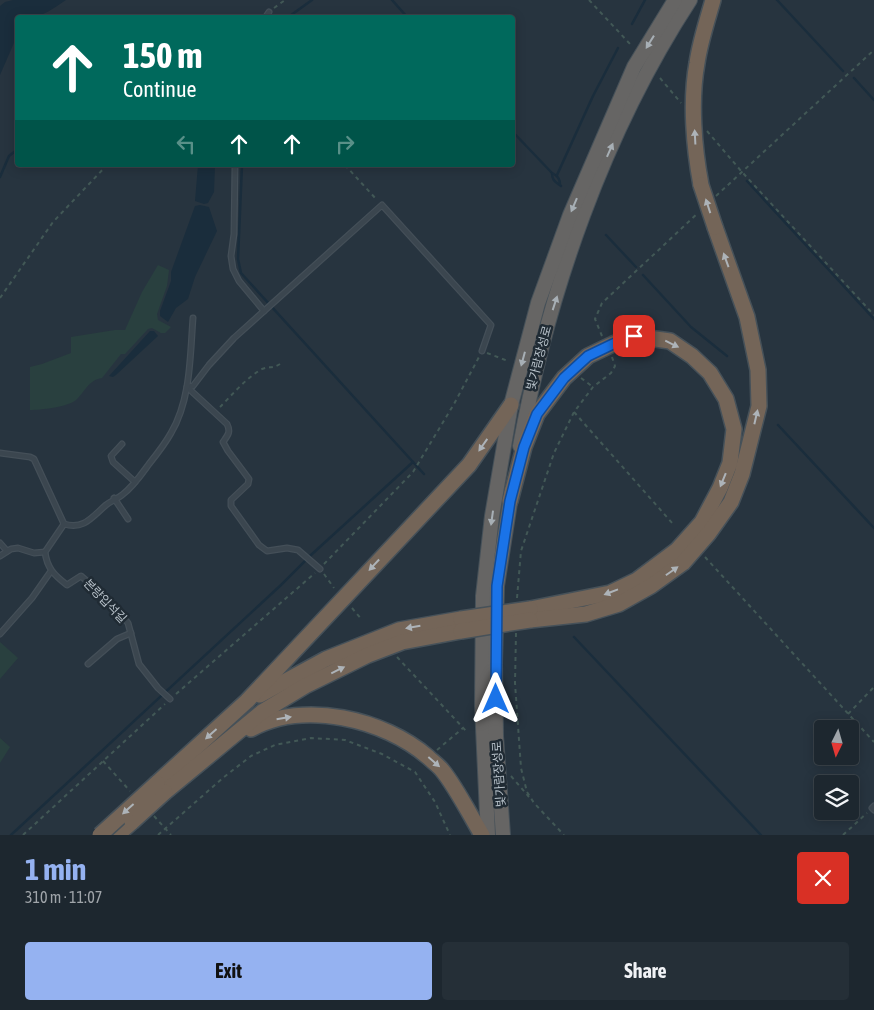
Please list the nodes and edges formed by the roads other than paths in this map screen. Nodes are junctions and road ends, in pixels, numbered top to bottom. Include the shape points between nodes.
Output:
1 (675, 0) edge
2 (690, 0) edge
3 (712, 0) edge
4 (269, 12) dead end
5 (267, 15) edge
6 (235, 167) edge
7 (266, 310) junction
8 (193, 318) dead end
9 (482, 351) road end
10 (187, 387) junction
11 (511, 405) junction
12 (122, 444) dead end
13 (0, 453) edge
14 (135, 482) junction
15 (114, 498) junction
16 (510, 501) junction
17 (128, 519) dead end
18 (64, 524) junction
19 (0, 543) edge
20 (7, 551) junction
21 (44, 552) junction
22 (0, 556) edge
23 (320, 569) road end
24 (51, 571) junction
25 (526, 611) junction
26 (461, 625) junction
27 (132, 633) junction
28 (0, 634) edge
29 (88, 664) dead end
30 (168, 698) road end
31 (247, 701) junction
32 (224, 744) junction
33 (161, 788) junction
34 (100, 835) edge
35 (117, 835) edge
36 (482, 835) edge
37 (488, 835) edge
38 (503, 835) edge

1 -> 11 highway, 빛가람장성로 via 634,67 570,215 538,303
16 -> 2 highway, 빛가람장성로 via 528,400 547,325 591,194 634,94
25 -> 3 highway, bridge via 586,614 619,604 651,586 683,563 709,533 731,502 742,474 759,406 758,370 747,317 701,185 694,138 696,64
4 - 5 lane
6 - 7 lane via 231,256 239,281
7 - 9 lane via 382,205 491,325
7 - 10 lane via 221,352 193,386
8 - 10 lane
10 - 14 lane via 172,432
10 - 23 lane via 230,429 223,442 249,479 231,500 231,506 259,545 267,551 298,550
11 -> 31 highway via 469,465
11 -> 37 highway, 빛가람장성로 via 492,516 483,596 482,706
12 - 14 lane via 111,456 113,462
13 - 18 lane via 34,459
14 - 15 lane
15 - 17 lane
15 - 18 lane via 85,523 79,526
16 -> 25 highway via 524,447 537,414 564,378 588,356 613,344 634,336 670,341 710,374 726,399 734,429 730,463 702,522 677,550 637,580 610,593
16 - 38 highway, 빛가람장성로 via 497,586 495,663
18 - 21 lane
19 - 20 lane
20 - 21 lane via 18,548 34,553
20 - 22 lane
21 - 24 lane
24 - 27 lane, 본량입석길 via 67,585 81,576 104,596 128,623
24 - 28 lane
25 - 26 highway, bridge
26 -> 31 highway via 399,630 326,659
32 -> 26 highway via 262,712 305,686 368,655
27 - 29 lane, 본량입석길 via 117,639
27 - 30 lane, 본량입석길 via 139,664
31 -> 33 highway
32 - 33 highway
32 -> 36 highway via 265,721 306,715 360,721 395,734 417,747 442,769
33 -> 34 highway, bridge
33 - 35 highway, bridge

